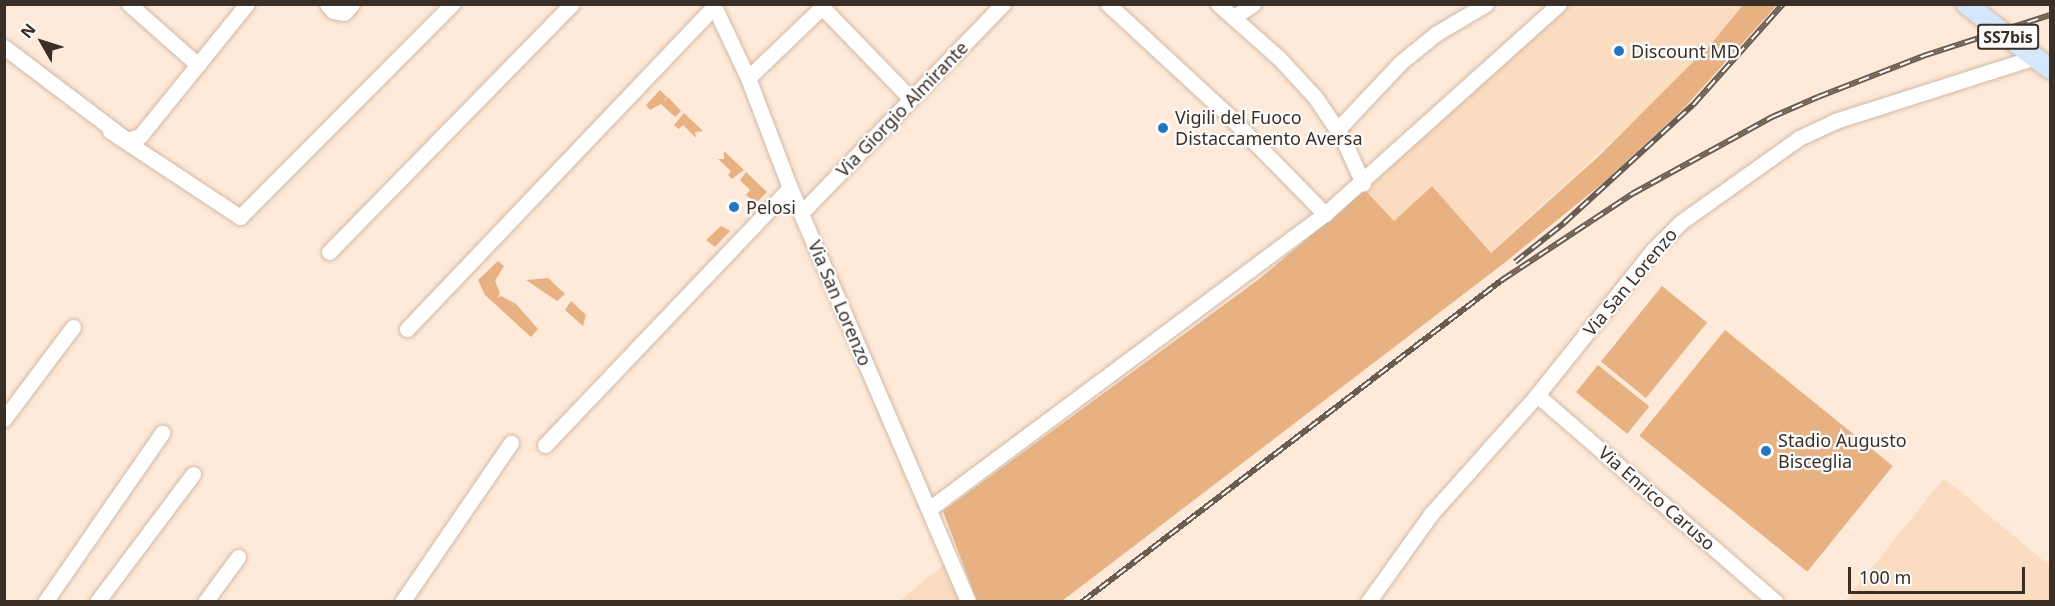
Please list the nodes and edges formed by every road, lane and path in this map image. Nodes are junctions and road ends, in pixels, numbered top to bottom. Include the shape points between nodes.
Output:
1 (129, 4) edge
2 (247, 4) edge
3 (327, 4) edge
4 (352, 4) edge
5 (452, 4) edge
6 (572, 4) edge
7 (1003, 4) edge
8 (1108, 4) edge
9 (1218, 4) edge
10 (1253, 4) edge
11 (1486, 4) edge
12 (1559, 4) edge
13 (1966, 4) edge
14 (714, 6) edge
15 (1234, 17) junction
16 (4, 47) edge
17 (2022, 55) junction
18 (198, 65) junction
19 (2050, 69) edge
20 (748, 78) junction
21 (911, 99) junction
22 (1337, 130) junction
23 (110, 131) junction
24 (1363, 183) junction
25 (790, 188) junction
26 (801, 213) junction
27 (1326, 214) junction
28 (329, 252) dead end
29 (73, 327) dead end
30 (407, 329) dead end
31 (1537, 395) junction
32 (4, 419) edge
33 (162, 433) dead end
34 (511, 443) dead end
35 (545, 445) dead end
36 (193, 474) dead end
37 (929, 509) junction
38 (238, 558) dead end
39 (45, 602) edge
40 (97, 602) edge
41 (205, 602) edge
42 (402, 602) edge
43 (968, 602) edge
44 (1368, 602) edge
45 (1776, 602) edge

1 - 18 street
2 - 18 street
3 - 4 street via 333,11 344,13
5 - 23 street via 240,218
6 - 28 street
7 - 21 street, Via Giorgio Almirante
8 - 27 street via 1228,115
9 - 15 street
10 - 15 street
11 - 22 street via 1437,33 1401,62
12 - 24 street
13 - 17 main road, SS7bis
14 - 20 street, Via San Lorenzo
14 - 30 street
15 - 22 street via 1308,89
16 - 23 street
17 - 19 main road, SS7bis
17 - 31 street, Via San Lorenzo via 1835,121 1799,138 1736,180 1666,235
18 - 23 street via 140,136 127,140
20 - 21 street via 822,7
20 - 25 street, Via San Lorenzo
21 - 26 street, Via Giorgio Almirante
22 - 24 street
24 - 27 street
25 - 26 street, Via San Lorenzo
25 - 35 street
26 - 37 street, Via San Lorenzo
27 - 37 street
29 - 32 street
31 - 44 street, Via San Lorenzo via 1431,514
31 - 45 street, Via Enrico Caruso
33 - 39 street
34 - 42 street
36 - 40 street
37 - 43 street, Via San Lorenzo
38 - 41 street

